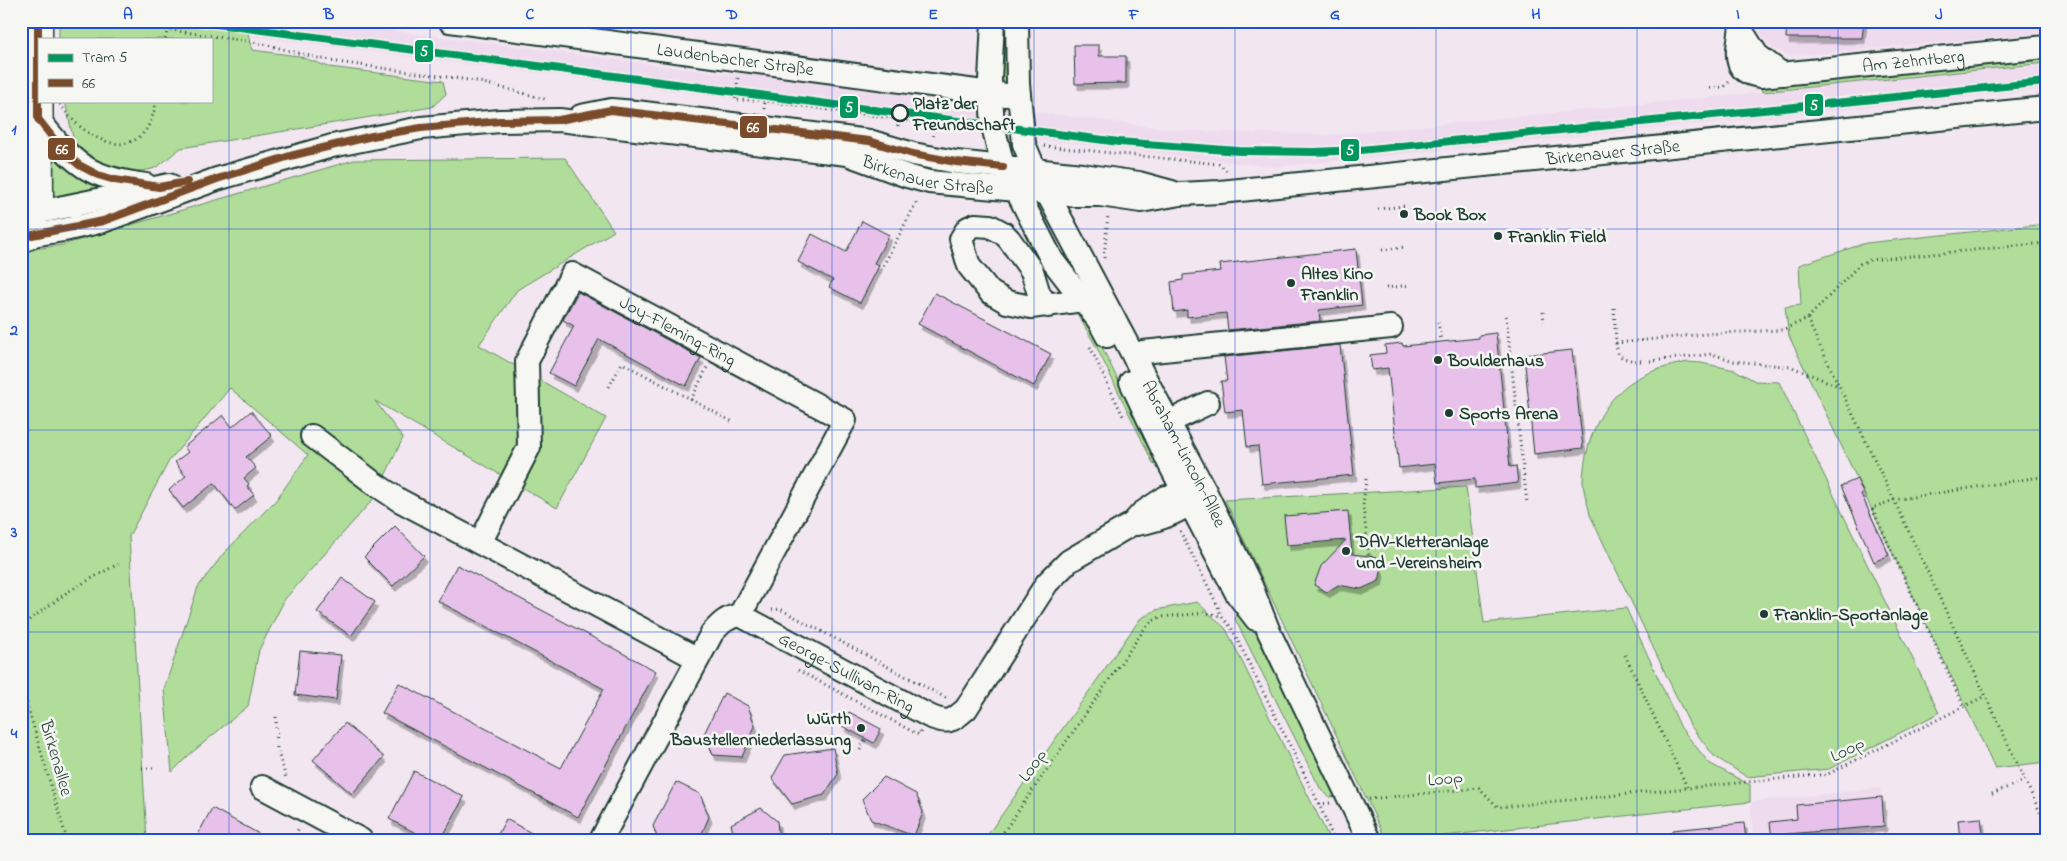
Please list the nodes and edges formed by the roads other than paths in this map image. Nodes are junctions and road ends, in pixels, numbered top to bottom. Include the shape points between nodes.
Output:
1 (38, 21) edge
2 (450, 21) edge
3 (486, 24) edge
4 (1741, 26) edge
5 (993, 28) edge
6 (1017, 28) edge
7 (2046, 47) edge
8 (991, 93) junction
9 (1020, 96) junction
10 (2046, 108) edge
11 (554, 110) junction
12 (38, 119) junction
13 (1003, 167) junction
14 (1035, 170) junction
15 (217, 179) junction
16 (159, 187) junction
17 (1016, 191) junction
18 (1048, 194) junction
19 (1180, 194) junction
20 (25, 225) edge
21 (1095, 285) junction
22 (1048, 306) dead end
23 (1391, 327) dead end
24 (1134, 356) junction
25 (1208, 403) dead end
26 (1160, 426) junction
27 (312, 436) dead end
28 (1189, 500) junction
29 (480, 543) junction
30 (740, 615) junction
31 (698, 659) junction
32 (262, 787) dead end
33 (361, 840) edge
34 (601, 840) edge
35 (1370, 840) edge

1 - 12 main road
2 - 3 street, Laudenbacher Straße
3 - 8 street, Laudenbacher Straße
4 - 7 street, Am Zehntberg via 1738,61 1742,69 1756,76
5 - 6 street
5 - 8 street
6 - 9 street
8 - 9 street, Laudenbacher Straße
8 - 13 street via 995,134
9 - 14 street via 1024,144
10 - 19 street, Birkenauer Straße
11 - 13 street, Birkenauer Straße via 636,112 870,141 913,154
11 - 15 street, Birkenauer Straße via 500,121 421,128 332,146
11 - 17 street, Birkenauer Straße via 847,154 929,182
12 - 16 street, Birkenauer Straße via 78,164 115,180
12 - 20 main road via 39,199
13 - 14 street, Birkenauer Straße
13 - 17 street
14 - 18 street
14 - 19 street, Birkenauer Straße via 1139,183
15 - 16 street, Birkenauer Straße
15 - 20 street, Birkenauer Straße via 104,221
16 - 20 street, Birkenauer Straße
17 - 18 street, Birkenauer Straße
17 - 21 street via 1052,260
18 - 19 street, Birkenauer Straße via 1141,200
18 - 21 street
21 - 22 street
21 - 24 street, Abraham-Lincoln-Allee
21 - 26 street, Abraham-Lincoln-Allee via 1099,321
23 - 24 street via 1143,352
24 - 26 street, Abraham-Lincoln-Allee
25 - 26 street
26 - 28 street, Abraham-Lincoln-Allee
27 - 29 street via 399,500
28 - 30 street, George-Sullivan-Ring via 1166,497 1132,524 1069,561 1047,583 966,709 953,720 942,722
28 - 35 street, Abraham-Lincoln-Allee via 1251,586 1269,632
29 - 30 street, Joy-Fleming-Ring via 529,447 526,361 572,274 845,420
29 - 31 street
30 - 31 street via 721,622
31 - 34 street
32 - 33 street

